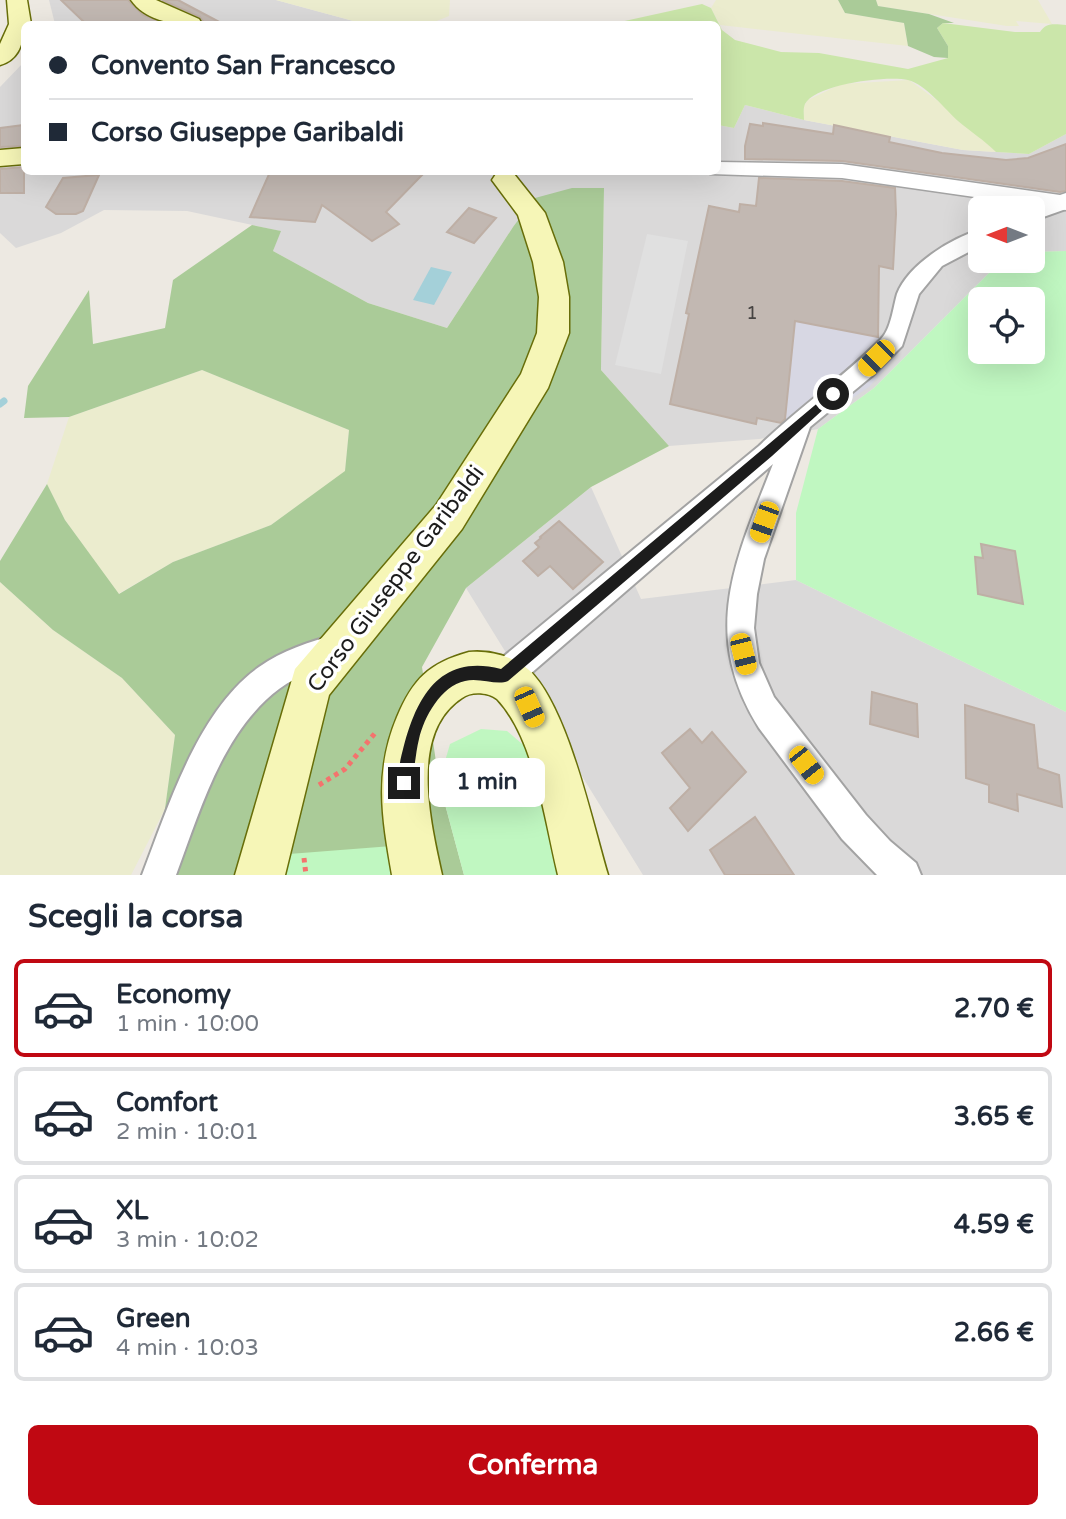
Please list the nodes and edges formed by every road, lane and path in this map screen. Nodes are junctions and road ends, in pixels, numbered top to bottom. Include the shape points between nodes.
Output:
1 (18, 0) edge
2 (141, 0) edge
3 (21, 21) edge
4 (183, 21) edge
5 (21, 22) edge
6 (0, 58) edge
7 (21, 156) edge
8 (0, 159) edge
9 (721, 169) edge
10 (503, 175) edge
11 (1064, 202) edge
12 (1045, 210) edge
13 (968, 243) edge
14 (799, 422) junction
15 (337, 648) junction
16 (503, 677) junction
17 (423, 711) junction
18 (314, 795) dead end
19 (159, 875) edge
20 (260, 875) edge
21 (417, 875) edge
22 (583, 875) edge
23 (904, 875) edge

1 - 3 main road
2 - 4 main road
5 - 6 main road via 15,40
7 - 8 main road
9 - 11 street via 842,171
10 - 15 main road, Corso Giuseppe Garibaldi via 531,213 548,262 554,297 553,333 536,379 449,517
11 - 12 street
13 - 14 street via 935,261 909,291 894,340
14 - 16 street
14 - 23 street via 747,571 739,638 757,697 776,727 888,864
15 - 19 street via 313,652 272,673 234,710 200,769
15 - 20 main road, Corso Giuseppe Garibaldi via 310,684
16 - 17 main road via 485,672 463,674 444,683
16 - 22 main road via 529,707 545,743
17 - 18 path via 386,722 345,769 318,786
17 - 21 main road via 412,737 404,783

